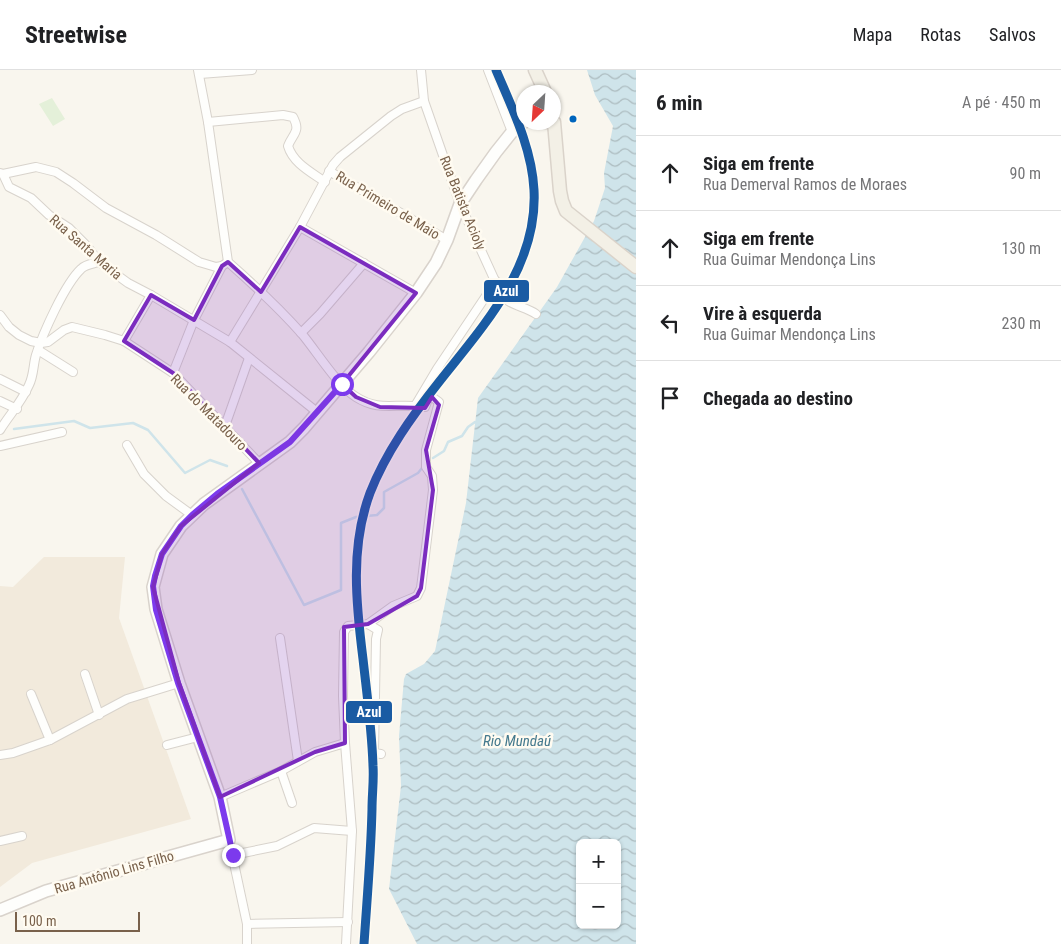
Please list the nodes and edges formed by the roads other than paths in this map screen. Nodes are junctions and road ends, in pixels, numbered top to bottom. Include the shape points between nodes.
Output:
1 (252, 70) edge
2 (421, 70) edge
3 (488, 70) edge
4 (535, 70) edge
5 (199, 72) edge
6 (542, 85) edge
7 (424, 101) junction
8 (208, 122) junction
9 (516, 129) edge
10 (555, 130) edge
11 (512, 132) junction
12 (330, 171) junction
13 (2, 174) edge
14 (325, 182) junction
15 (460, 204) junction
16 (300, 227) junction
17 (447, 240) junction
18 (99, 262) junction
19 (364, 263) junction
20 (225, 264) junction
21 (636, 267) edge
22 (496, 281) junction
23 (261, 292) junction
24 (416, 293) junction
25 (151, 295) junction
26 (536, 314) dead end
27 (0, 315) edge
28 (194, 320) junction
29 (301, 333) junction
30 (124, 341) junction
31 (230, 342) junction
32 (40, 346) junction
33 (249, 358) junction
34 (73, 372) dead end
35 (173, 373) junction
36 (0, 379) edge
37 (342, 384) junction
38 (26, 392) junction
39 (0, 401) edge
40 (415, 406) junction
41 (16, 409) junction
42 (317, 412) junction
43 (225, 426) junction
44 (0, 431) edge
45 (62, 432) dead end
46 (127, 445) dead end
47 (3, 446) edge
48 (259, 463) junction
49 (192, 515) junction
50 (368, 624) junction
51 (280, 638) dead end
52 (85, 674) dead end
53 (178, 683) junction
54 (31, 694) dead end
55 (99, 715) junction
56 (198, 737) junction
57 (50, 740) junction
58 (344, 743) junction
59 (167, 745) dead end
60 (381, 754) dead end
61 (0, 755) edge
62 (298, 761) junction
63 (280, 771) junction
64 (220, 797) junction
65 (292, 803) dead end
66 (352, 831) junction
67 (22, 836) dead end
68 (229, 840) junction
69 (0, 841) edge
70 (233, 855) junction
71 (0, 910) edge
72 (348, 922) junction
73 (247, 924) junction
74 (247, 944) edge
75 (346, 944) edge

1 - 5 street
2 - 7 street, Rua Batista Acioly
3 - 11 street
4 - 6 main road
5 - 8 street
7 - 12 street via 391,116 336,161
7 - 15 street, Rua Batista Acioly
8 - 14 street via 283,115 293,117 297,124 288,146 290,152 294,159
8 - 20 street
9 - 11 street
10 - 21 main road via 562,201 566,210
11 - 15 street
12 - 14 street
12 - 17 street, Rua Primeiro de Maio
13 - 18 street, Rua Santa Maria via 9,187 31,198 69,228
13 - 20 street, Rua Santa Maria via 36,167 56,172 106,208 199,262 216,267
14 - 16 street
15 - 17 street
15 - 22 street, Rua Batista Acioly
16 - 19 street
16 - 23 street
17 - 24 street
18 - 25 street, Rua Santa Maria
18 - 32 street via 87,264 73,279
19 - 24 street
19 - 29 street
20 - 23 street
20 - 28 street
22 - 26 street, Rua Batista Acioly via 503,297
22 - 40 street
23 - 29 street
23 - 31 street
24 - 37 street
25 - 28 street, Rua Santa Maria
25 - 30 street
27 - 32 street via 19,335
28 - 31 street, Rua Santa Maria
28 - 35 street
29 - 37 street
30 - 32 street, Rua do Matadouro via 72,327
30 - 35 street, Rua do Matadouro
31 - 33 street, Rua Santa Maria
32 - 34 street
32 - 38 street
33 - 42 street, Rua Santa Maria
33 - 43 street
35 - 43 street, Rua do Matadouro
36 - 38 street
37 - 40 street via 356,397 380,407
37 - 42 street
38 - 41 street
39 - 41 street
40 - 50 street via 425,407 432,397 439,402 426,450 426,467 432,476 434,490 421,588 417,596 393,606
41 - 44 street
42 - 48 street via 290,442
43 - 48 street, Rua do Matadouro
44 - 47 street
45 - 47 street
46 - 49 street via 144,474
48 - 49 street
49 - 53 street via 162,554 153,586 156,610
50 - 58 street via 348,626 344,632
50 - 60 street via 378,630 374,753
51 - 62 street
52 - 55 street
53 - 55 street via 127,699
53 - 56 street
54 - 57 street
55 - 57 street
56 - 59 street
56 - 64 street
57 - 61 street
58 - 62 street
58 - 66 street
62 - 63 street
63 - 64 street
63 - 65 street
64 - 68 street
66 - 70 street via 314,828 276,846
66 - 72 street
67 - 69 street
68 - 70 street
68 - 71 street, Rua Antônio Lins Filho via 46,891
70 - 73 street
72 - 73 street
72 - 75 street
73 - 74 street

